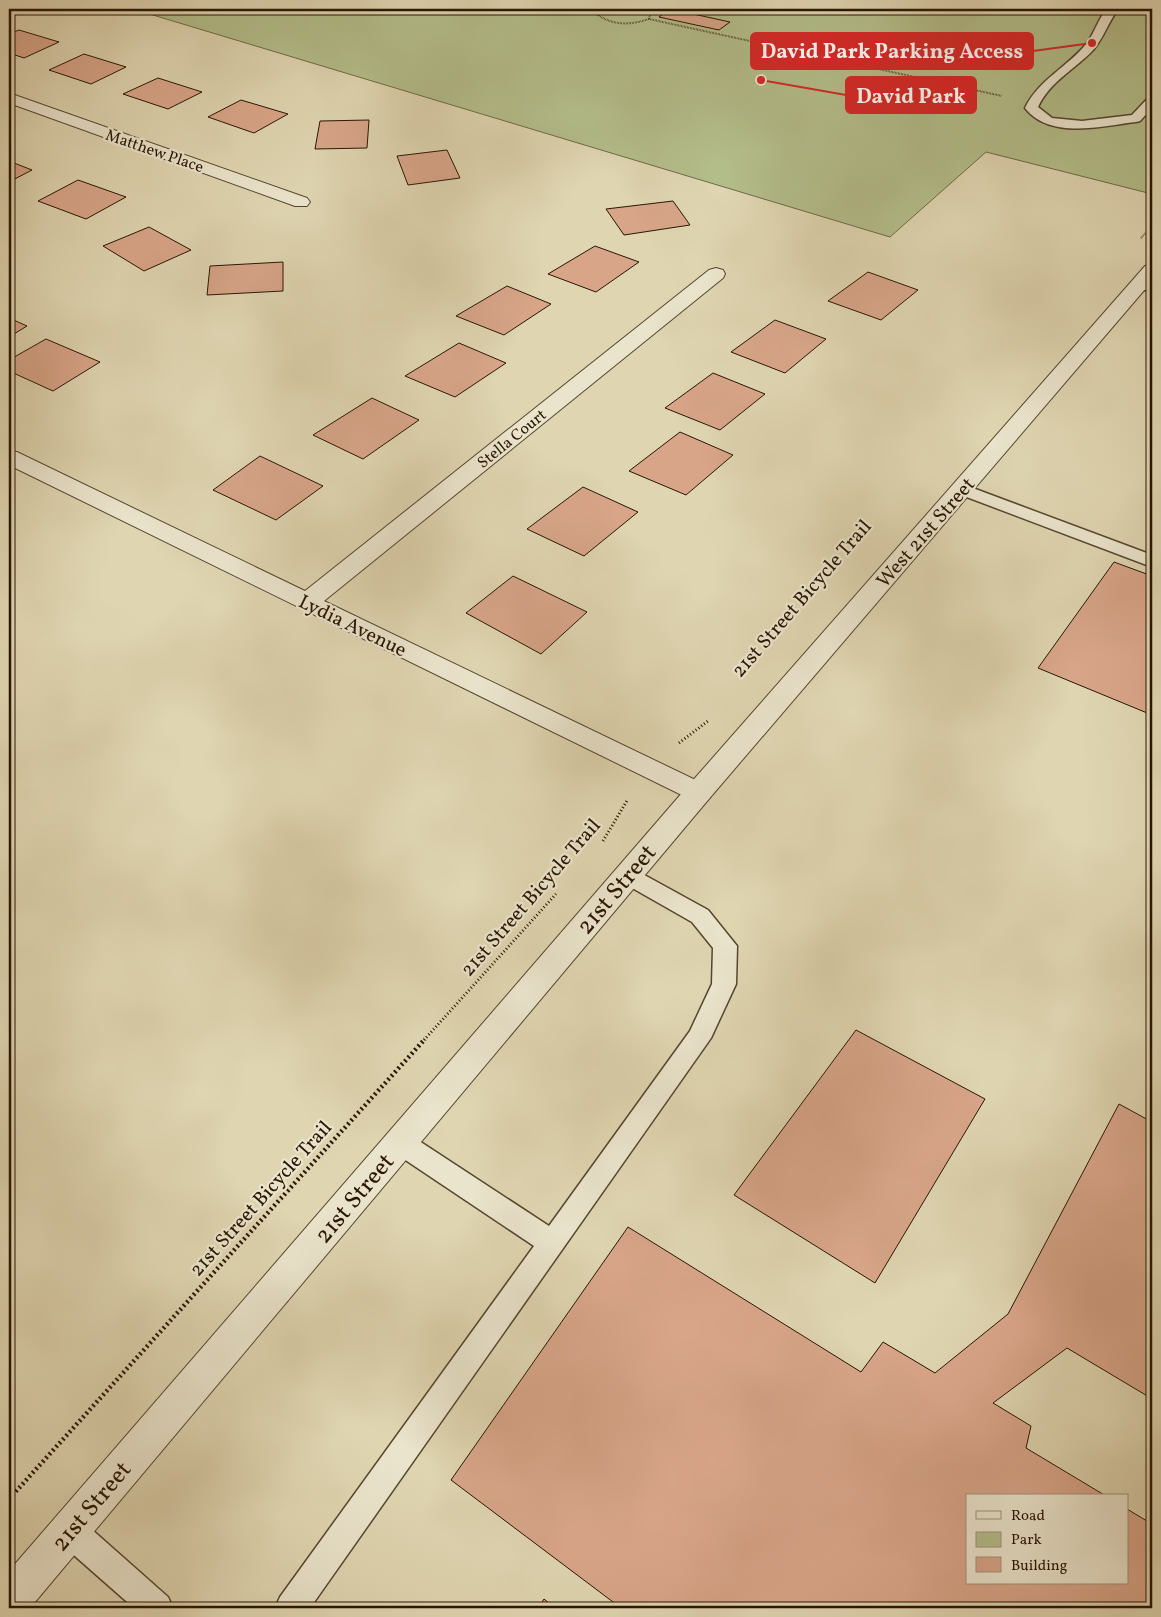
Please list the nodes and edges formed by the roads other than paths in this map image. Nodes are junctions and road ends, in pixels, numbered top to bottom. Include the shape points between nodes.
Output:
1 (1113, 9) edge
2 (9, 98) edge
3 (1152, 101) edge
4 (301, 202) dead end
5 (716, 274) dead end
6 (1148, 281) edge
7 (9, 457) edge
8 (962, 489) junction
9 (1152, 561) edge
10 (306, 602) junction
11 (698, 793) junction
12 (628, 875) junction
13 (401, 1143) junction
14 (552, 1244) junction
15 (70, 1531) junction
16 (9, 1602) edge
17 (157, 1608) edge
18 (291, 1608) edge

1 - 3 lane via 1105,16 1092,43 1071,66 1035,95 1030,108 1048,122 1082,125 1136,118
2 - 4 street, Matthew Place
5 - 10 street, Stella Court
6 - 8 street, West 21st Street
7 - 10 street, Lydia Avenue
8 - 9 lane
8 - 11 street, West 21st Street
10 - 11 street, Lydia Avenue
11 - 12 street, 21st Street
12 - 13 street, 21st Street
12 - 14 lane via 700,916 724,946 724,984 699,1038
13 - 14 lane
13 - 15 street, 21st Street
14 - 18 lane
15 - 16 street, 21st Street
15 - 17 lane

